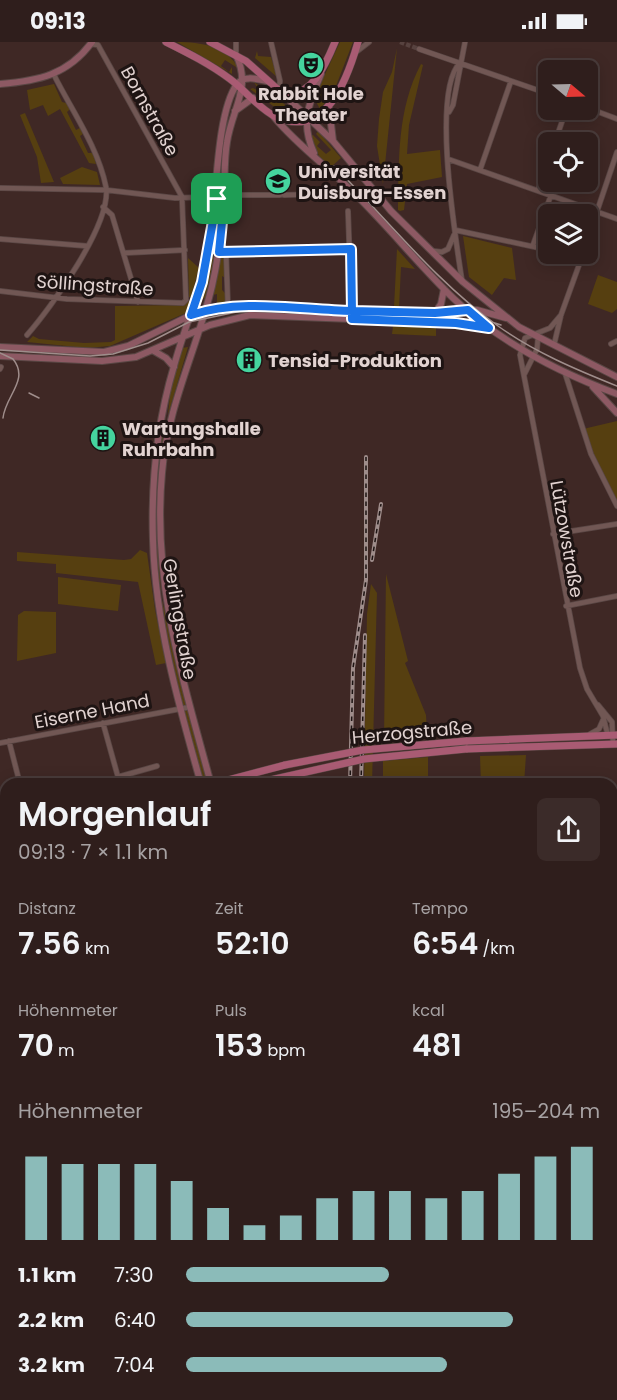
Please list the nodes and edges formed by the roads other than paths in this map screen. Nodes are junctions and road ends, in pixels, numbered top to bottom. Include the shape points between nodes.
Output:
1 (104, 42) edge
2 (166, 42) edge
3 (210, 42) edge
4 (236, 42) edge
5 (271, 42) edge
6 (335, 42) edge
7 (358, 42) edge
8 (369, 42) edge
9 (465, 42) edge
10 (94, 44) edge
11 (419, 48) tunnel mouth
12 (236, 54) junction
13 (354, 54) junction
14 (460, 63) junction
15 (321, 74) junction
16 (54, 75) junction
17 (244, 79) junction
18 (267, 81) junction
19 (511, 81) junction
20 (0, 84) edge
21 (239, 87) junction
22 (538, 90) edge
23 (280, 92) junction
24 (253, 98) junction
25 (329, 107) junction
26 (234, 112) junction
27 (598, 112) edge
28 (274, 116) junction
29 (307, 118) junction
30 (617, 119) edge
31 (333, 141) junction
32 (617, 152) edge
33 (315, 156) junction
34 (448, 159) junction
35 (480, 170) junction
36 (0, 188) edge
37 (106, 190) junction
38 (538, 190) edge
39 (543, 192) edge
40 (330, 194) dead end
41 (551, 195) junction
42 (182, 196) junction
43 (224, 198) junction
44 (217, 199) junction
45 (575, 204) edge
46 (103, 207) junction
47 (598, 209) edge
48 (348, 211) dead end
49 (598, 212) edge
50 (617, 219) edge
51 (455, 230) junction
52 (0, 239) edge
53 (533, 245) junction
54 (87, 246) junction
55 (210, 247) junction
56 (538, 247) edge
57 (351, 249) junction
58 (185, 250) junction
59 (427, 250) junction
60 (222, 252) junction
61 (124, 253) junction
62 (579, 264) edge
63 (463, 282) junction
64 (444, 290) junction
65 (0, 291) edge
66 (57, 298) junction
67 (138, 302) junction
68 (228, 307) junction
69 (205, 310) junction
70 (468, 310) junction
71 (352, 311) junction
72 (435, 313) junction
73 (191, 315) junction
74 (561, 315) junction
75 (506, 318) junction
76 (352, 319) junction
77 (489, 328) junction
78 (199, 329) junction
79 (531, 334) junction
80 (27, 335) dead end
81 (183, 337) junction
82 (538, 338) junction
83 (617, 341) edge
84 (611, 344) dead end
85 (554, 346) junction
86 (0, 347) edge
87 (520, 348) junction
88 (154, 351) junction
89 (0, 356) edge
90 (533, 356) junction
91 (174, 367) junction
92 (565, 373) junction
93 (524, 375) junction
94 (617, 377) edge
95 (590, 385) junction
96 (617, 394) edge
97 (617, 413) edge
98 (617, 506) edge
99 (617, 524) edge
100 (553, 534) junction
101 (617, 596) edge
102 (566, 606) junction
103 (596, 704) junction
104 (190, 707) junction
105 (182, 708) junction
106 (603, 720) junction
107 (103, 723) junction
108 (615, 724) edge
109 (613, 736) edge
110 (568, 739) junction
111 (9, 741) junction
112 (0, 743) edge
113 (466, 745) junction
114 (615, 745) edge
115 (157, 766) dead end
116 (18, 778) edge
117 (200, 778) edge
118 (213, 778) edge
119 (241, 778) edge
120 (279, 778) edge

1 - 10 street
2 - 21 main road via 204,61
3 - 12 main road
4 - 12 street
5 - 23 street
6 - 15 main road
7 - 13 main road
8 - 13 street
9 - 14 street
10 - 16 main road
10 - 42 street, Bornstraße
11 - 14 street
12 - 17 main road
12 - 18 main road
13 - 25 main road
14 - 19 street
14 - 34 street via 447,104
15 - 23 main road via 295,94
15 - 29 main road
16 - 20 main road
16 - 37 street via 99,159
17 - 18 main road
17 - 21 main road
18 - 23 main road
19 - 22 street
19 - 35 street
21 - 24 main road
21 - 26 main road, Gerlingstraße
21 - 44 main road, Gerlingstraße via 221,137
23 - 29 main road
24 - 26 main road
24 - 28 main road
25 - 29 main road
25 - 31 main road
26 - 43 main road, Gerlingstraße via 226,147
27 - 30 street
28 - 29 main road via 296,122
28 - 33 main road
29 - 31 main road
29 - 33 main road
31 - 59 main road
32 - 47 street
33 - 64 main road via 354,192
34 - 35 street
34 - 51 street
35 - 38 street
36 - 37 street
37 - 42 street
37 - 46 street
39 - 41 street
40 - 43 street
41 - 45 street
41 - 53 street
42 - 44 street
42 - 58 street
43 - 44 street
43 - 60 main road, Gerlingstraße
44 - 55 main road, Gerlingstraße
46 - 54 street
46 - 61 street via 112,215
48 - 57 street
49 - 50 street
51 - 53 street
51 - 59 street via 448,249
51 - 63 street
52 - 54 street
53 - 56 street
54 - 66 street
55 - 60 street
55 - 73 main road, Gerlingstraße
57 - 60 street
57 - 71 street
58 - 61 street
58 - 67 street, Söllingstraße via 183,303
59 - 63 main road
60 - 68 street, Gerlingstraße
60 - 69 main road, Gerlingstraße
61 - 67 street
62 - 74 street
63 - 75 main road
64 - 70 main road
64 - 72 main road
65 - 66 street, Söllingstraße
66 - 67 street, Söllingstraße
66 - 80 street
68 - 69 main road
68 - 71 main road
69 - 73 main road
69 - 78 main road, Gerlingstraße
70 - 72 main road
70 - 75 main road
70 - 77 main road
71 - 72 main road
71 - 76 street
73 - 81 main road, Gerlingstraße
73 - 86 main road via 128,346 104,352
74 - 79 street via 550,328
74 - 85 street
75 - 79 main road
76 - 77 main road
76 - 78 main road via 250,315
77 - 87 main road
78 - 81 main road
78 - 104 main road, Gerlingstraße via 170,420 160,496 164,597
79 - 82 main road
79 - 87 street
81 - 88 main road
81 - 91 main road, Gerlingstraße
82 - 85 main road
82 - 90 street
83 - 84 street
85 - 94 main road
87 - 90 main road
87 - 93 street, Lützowstraße
88 - 89 main road via 102,361
88 - 91 main road
90 - 92 main road
90 - 93 street
91 - 105 main road, Gerlingstraße via 157,452 152,522 158,597
92 - 95 main road
92 - 98 street via 591,454
93 - 100 street, Lützowstraße
95 - 96 main road
95 - 97 main road
99 - 100 street
100 - 102 street, Lützowstraße
101 - 102 street
102 - 103 street, Lützowstraße via 582,678
103 - 106 street, Lützowstraße
103 - 108 street, Lützowstraße
104 - 105 street, Eiserne Hand
104 - 118 main road, Gerlingstraße
105 - 107 street, Eiserne Hand
105 - 117 main road, Gerlingstraße
106 - 109 street, Lützowstraße
106 - 110 street via 593,733
107 - 111 street, Eiserne Hand
107 - 115 street via 118,777
108 - 109 street, Lützowstraße
109 - 110 main road, Herzogstraße
109 - 114 street, Lützowstraße
110 - 113 main road, Herzogstraße
111 - 112 street, Eiserne Hand
111 - 116 street
113 - 114 main road, Herzogstraße
113 - 119 main road, Herzogstraße, bridge via 363,750
113 - 120 main road, Herzogstraße, bridge via 364,759

